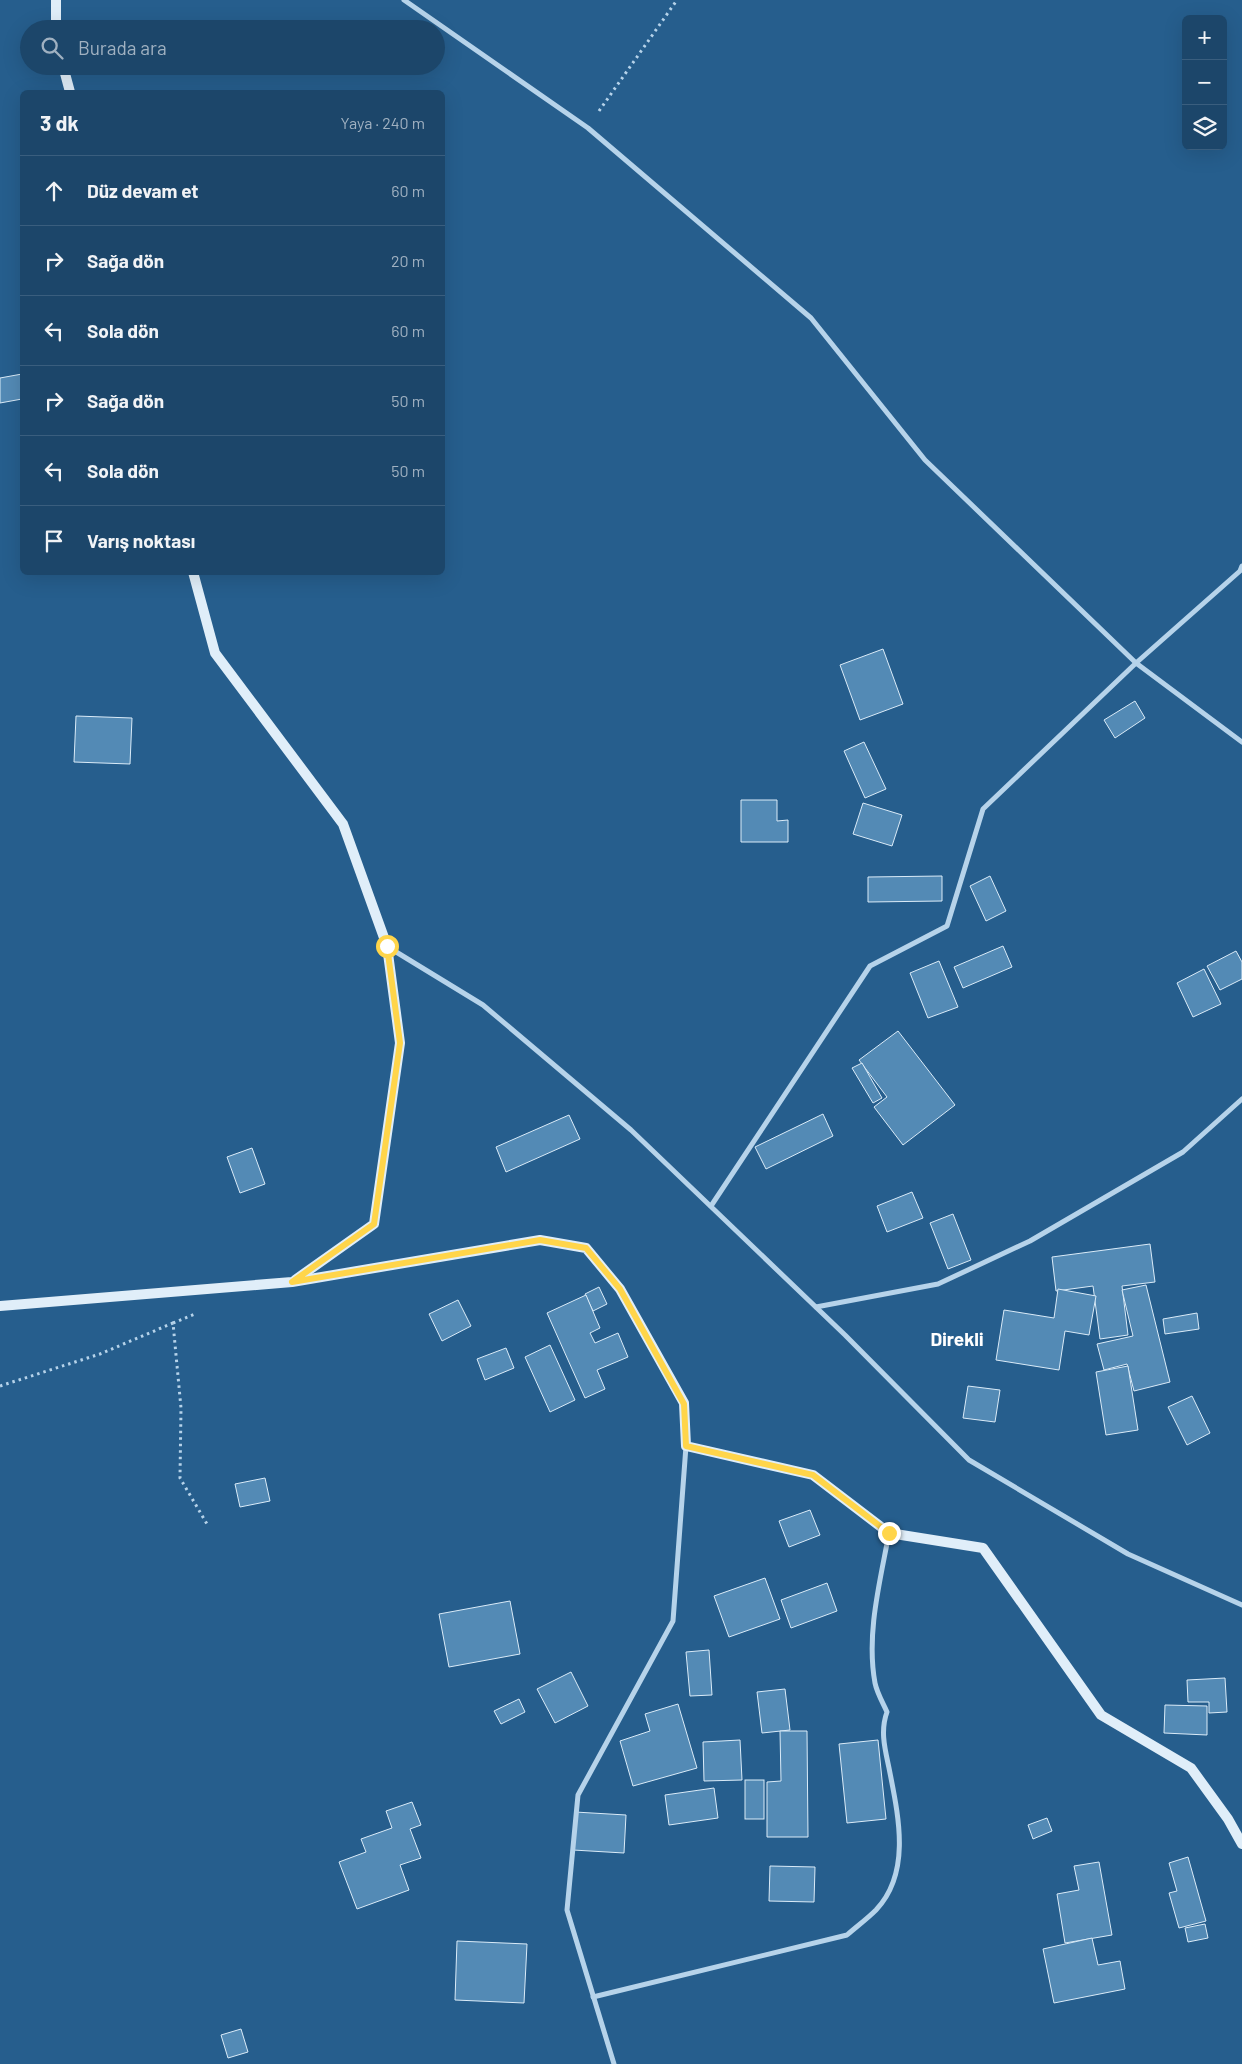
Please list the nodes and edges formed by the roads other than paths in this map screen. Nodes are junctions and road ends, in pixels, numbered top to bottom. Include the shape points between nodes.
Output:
1 (56, 0) edge
2 (404, 0) edge
3 (56, 20) edge
4 (433, 20) edge
5 (445, 29) edge
6 (65, 75) edge
7 (69, 90) edge
8 (1242, 566) edge
9 (194, 575) edge
10 (1136, 663) junction
11 (1242, 742) edge
12 (387, 946) junction
13 (1242, 1099) edge
14 (711, 1206) junction
15 (292, 1282) junction
16 (0, 1306) edge
17 (816, 1307) junction
18 (686, 1446) junction
19 (889, 1533) junction
20 (1242, 1605) edge
21 (1242, 1844) edge
22 (593, 1997) junction
23 (614, 2064) edge

1 - 3 street
2 - 4 street
5 - 10 street via 588,128 811,318 925,460
6 - 7 street
8 - 10 street
9 - 12 street via 215,653 343,824
10 - 11 street
10 - 14 street via 984,809 947,926 870,966
12 - 14 street via 483,1005 631,1130
12 - 15 street via 400,1043 374,1224
13 - 17 street via 1182,1152 1030,1241 938,1284
14 - 17 street
15 - 16 street
15 - 18 street via 540,1240 586,1248 620,1289 684,1404
17 - 20 street via 969,1460 1128,1554
18 - 19 street via 813,1475
18 - 22 street via 673,1621 578,1796 567,1910
19 - 21 street via 983,1548 1101,1715 1191,1768
19 - 22 street via 873,1625 873,1655 875,1684 887,1712 882,1724 884,1749 901,1834 893,1882 877,1910 846,1935
22 - 23 street

